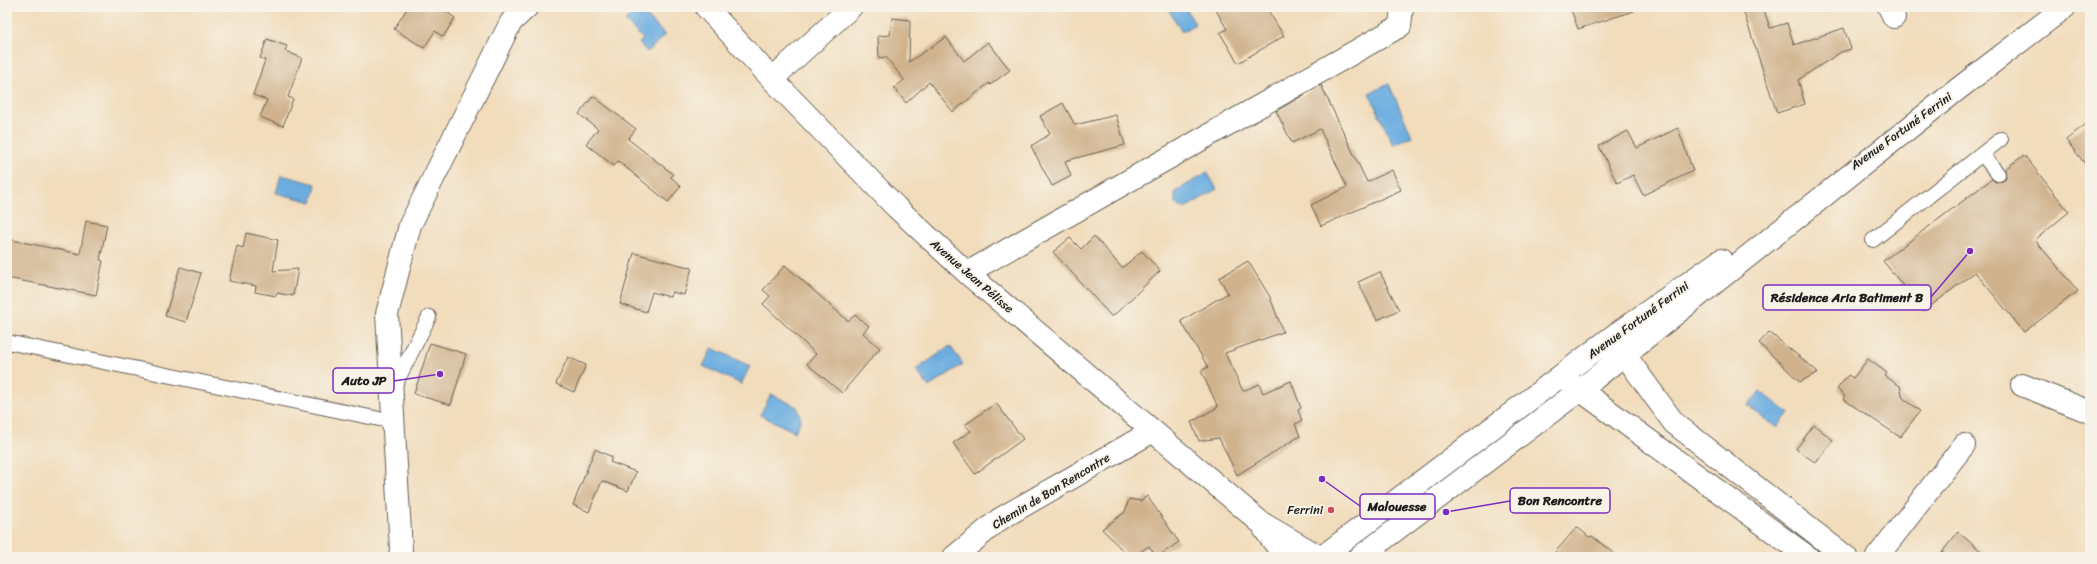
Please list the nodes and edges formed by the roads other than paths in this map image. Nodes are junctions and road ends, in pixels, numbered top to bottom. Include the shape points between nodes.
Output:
1 (527, 7) edge
2 (706, 7) edge
3 (851, 7) edge
4 (1402, 7) edge
5 (2065, 7) edge
6 (772, 79) junction
7 (2001, 139) dead end
8 (1982, 154) junction
9 (1998, 174) dead end
10 (1873, 240) dead end
11 (966, 273) junction
12 (429, 317) dead end
13 (7, 342) edge
14 (1618, 346) junction
15 (1561, 376) junction
16 (2022, 385) dead end
17 (1580, 390) junction
18 (392, 391) junction
19 (2090, 412) edge
20 (394, 422) junction
21 (1153, 431) junction
22 (1964, 445) dead end
23 (1260, 522) junction
24 (1346, 538) junction
25 (400, 557) edge
26 (954, 557) edge
27 (1285, 557) edge
28 (1321, 557) edge
29 (1359, 557) edge
30 (1808, 557) edge
31 (1846, 557) edge
32 (1877, 557) edge

1 - 18 street via 511,22 410,226 387,314
2 - 6 street, Avenue Jean Pélisse
3 - 6 street
4 - 11 street via 1400,26
5 - 14 street, Avenue Fortuné Ferrini
6 - 11 street, Avenue Jean Pélisse via 896,207
7 - 8 lane
8 - 9 lane
8 - 10 lane
11 - 21 street, Avenue Jean Pélisse
12 - 18 lane
13 - 20 lane
14 - 15 street, Avenue Fortuné Ferrini
14 - 17 street, Avenue Fortuné Ferrini
14 - 31 street via 1674,423
15 - 17 street
15 - 24 street, Avenue Fortuné Ferrini
16 - 19 street
17 - 29 street, Avenue Fortuné Ferrini
17 - 30 street
18 - 20 street
20 - 25 street
21 - 23 street, Avenue Jean Pélisse
21 - 26 street, Chemin de Bon Rencontre via 1000,519
22 - 32 street
23 - 27 street, Avenue Jean Pélisse
23 - 28 street, Avenue Jean Pélisse
24 - 28 street, Avenue Fortuné Ferrini
24 - 29 street

